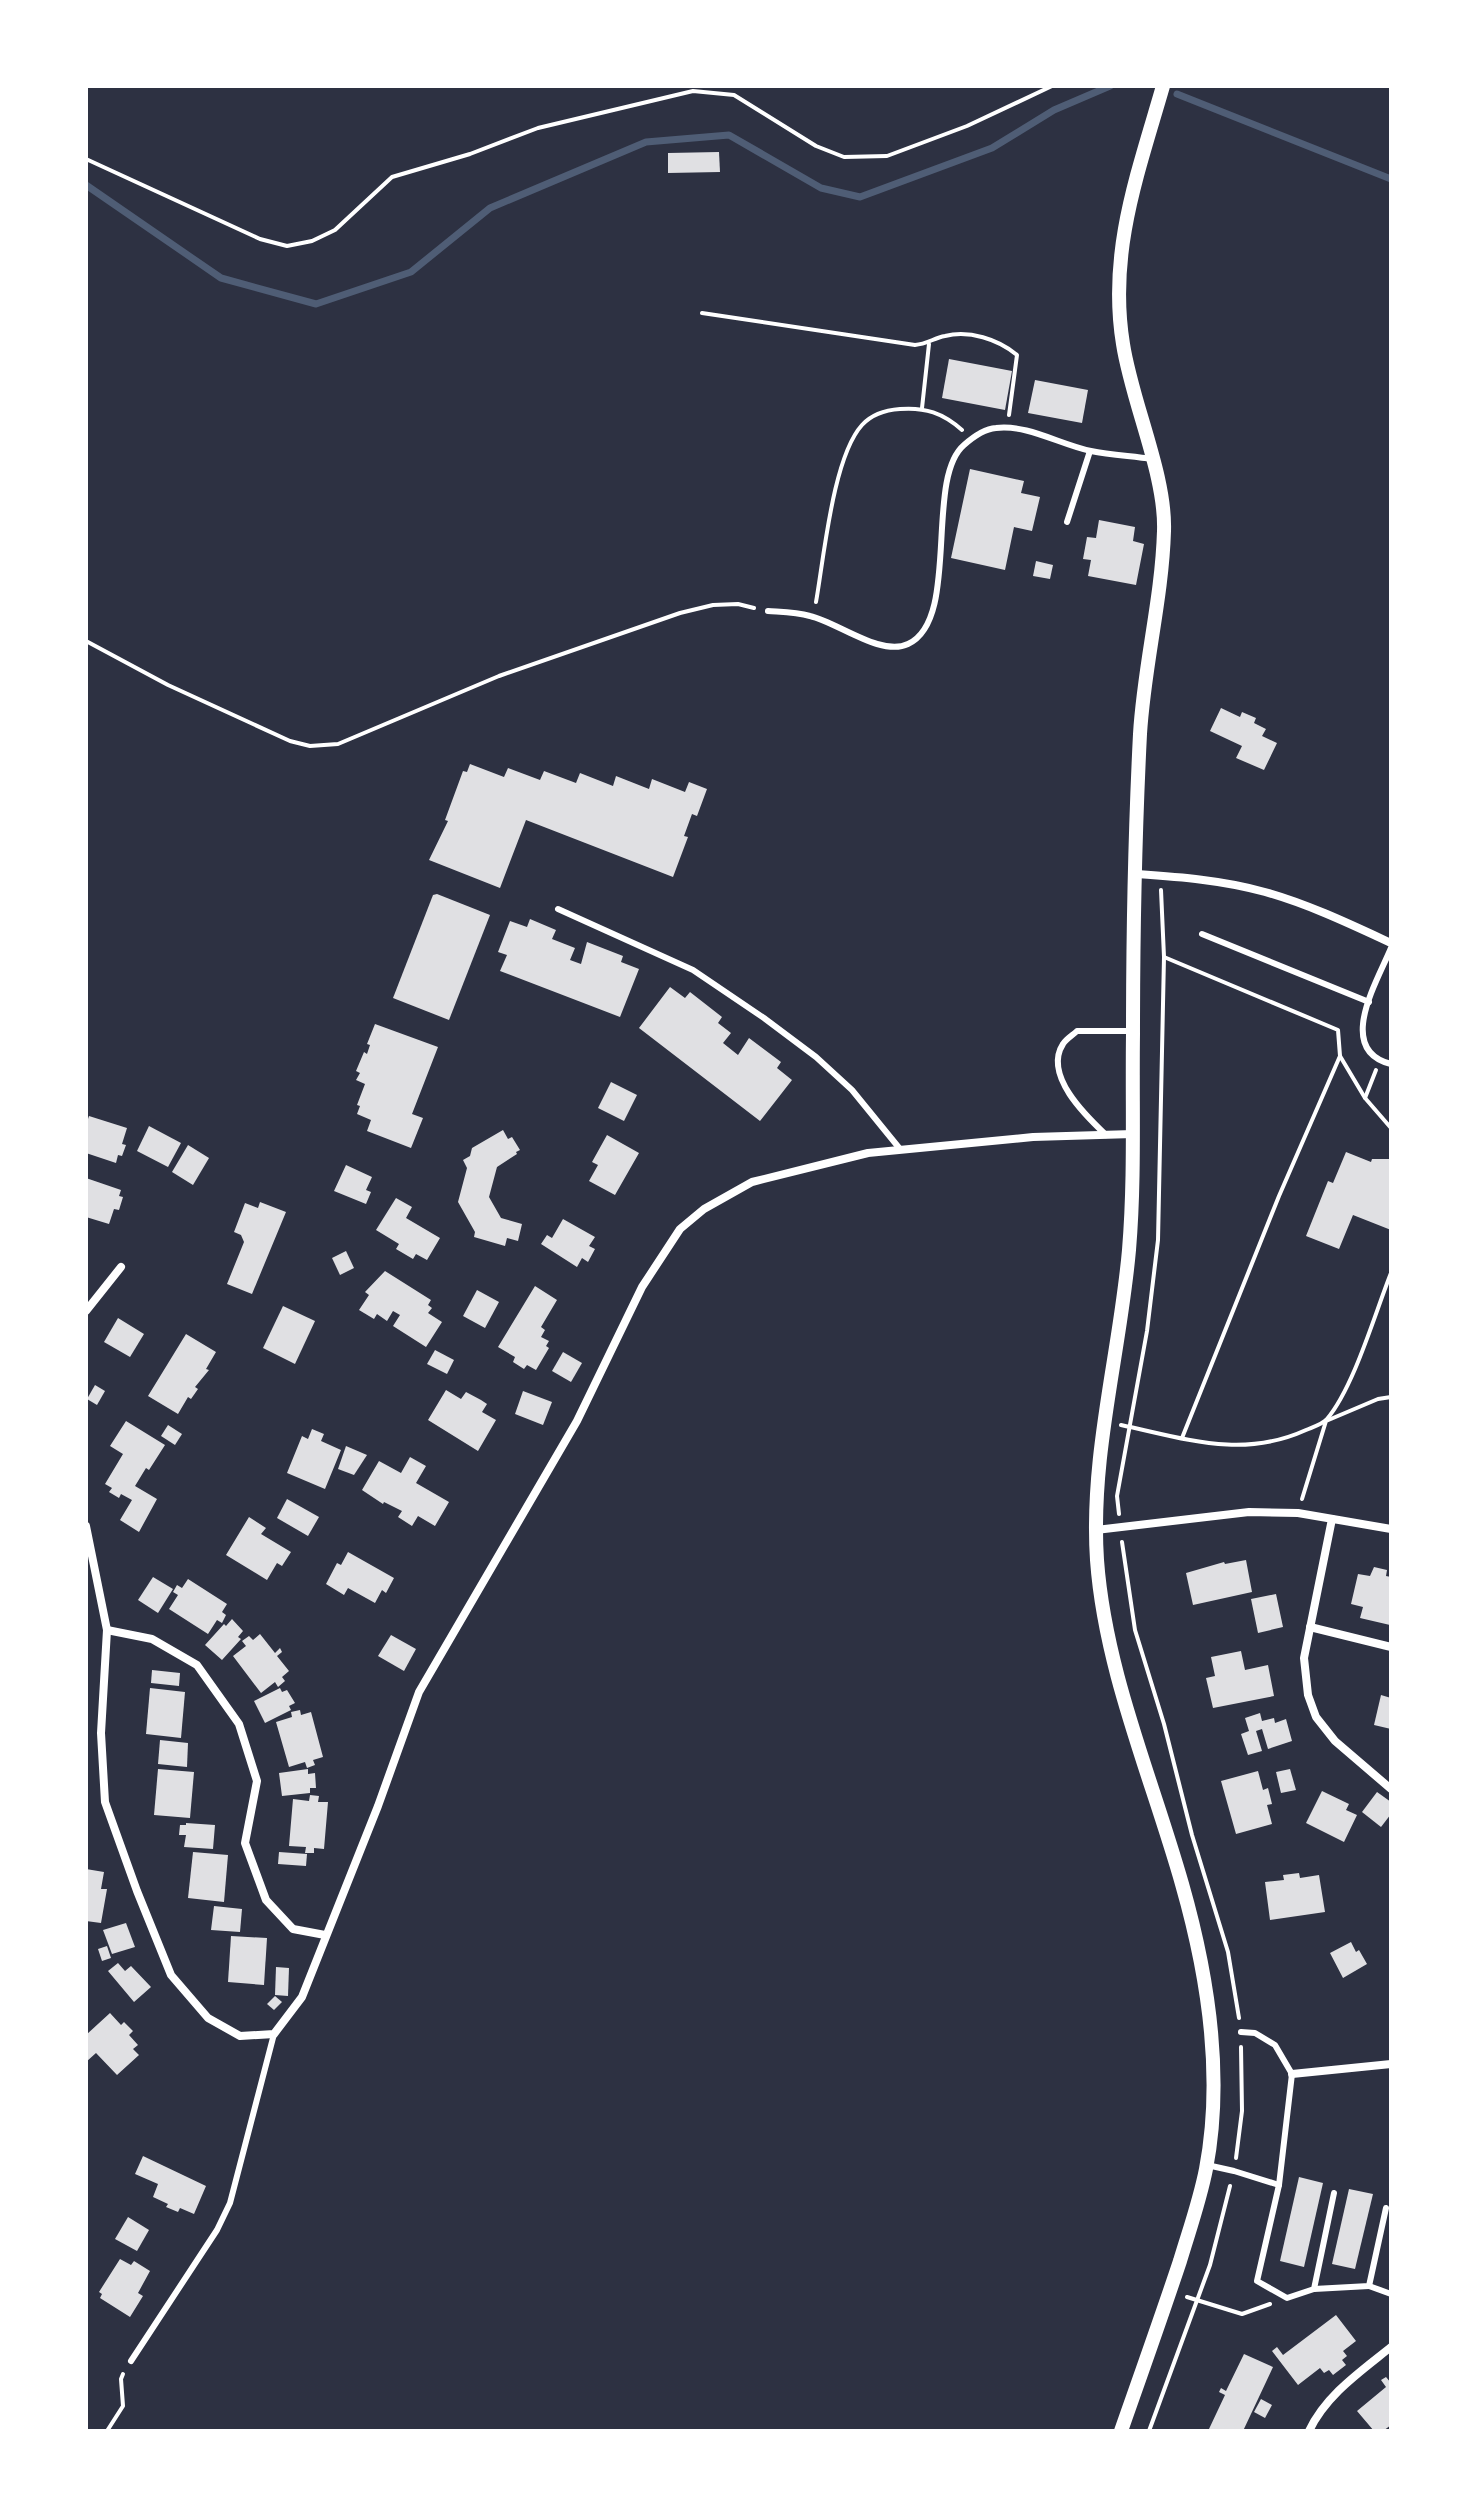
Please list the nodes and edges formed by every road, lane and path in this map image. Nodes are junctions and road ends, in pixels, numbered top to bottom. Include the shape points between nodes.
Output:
1 (1052, 86) edge
2 (1163, 86) edge
3 (86, 159) edge
4 (702, 313) dead end
5 (929, 344) junction
6 (922, 408) junction
7 (1007, 428) junction
8 (972, 439) junction
9 (1090, 451) junction
10 (1152, 459) junction
11 (1067, 522) dead end
12 (768, 611) joint
13 (813, 616) junction
14 (86, 641) edge
15 (1136, 874) junction
16 (1160, 876) junction
17 (558, 909) dead end
18 (1202, 934) dead end
19 (1391, 946) edge
20 (1164, 957) junction
21 (1369, 1002) junction
22 (1133, 1031) junction
23 (1340, 1056) junction
24 (1380, 1061) junction
25 (1391, 1064) edge
26 (1365, 1098) junction
27 (1391, 1128) edge
28 (1133, 1134) junction
29 (1106, 1135) junction
30 (900, 1149) junction
31 (121, 1267) dead end
32 (1391, 1273) edge
33 (86, 1311) edge
34 (1391, 1397) edge
35 (1326, 1421) junction
36 (1105, 1422) junction
37 (1131, 1427) junction
38 (1182, 1438) junction
39 (1298, 1513) junction
40 (1332, 1519) junction
41 (86, 1526) edge
42 (1391, 1529) edge
43 (1096, 1530) junction
44 (1310, 1627) junction
45 (107, 1630) junction
46 (1391, 1647) edge
47 (1391, 1789) edge
48 (325, 1935) junction
49 (1241, 2032) dead end
50 (274, 2034) junction
51 (1391, 2064) edge
52 (1292, 2074) junction
53 (1207, 2165) junction
54 (1279, 2185) junction
55 (1334, 2193) dead end
56 (1386, 2208) dead end
57 (1369, 2286) junction
58 (1314, 2289) junction
59 (1170, 2290) junction
60 (1391, 2294) edge
61 (1287, 2298) junction
62 (1391, 2347) edge
63 (131, 2361) joint
64 (107, 2431) edge
65 (1121, 2431) edge
66 (1309, 2431) edge

1 - 3 path via 887,156 844,157 816,146 734,95 693,91 538,128 392,177 335,230 287,246 260,239
2 - 10 street via 1130,194 1120,266 1123,343
4 - 5 path
5 - 6 path
5 - 7 path via 964,334 985,337 1017,355
6 - 8 path via 948,418
6 - 13 path via 885,410 864,423 851,441 841,466
7 - 8 lane via 996,427
7 - 9 lane
8 - 13 lane via 949,466 936,602 919,636 907,645 885,646
9 - 10 lane
9 - 11 lane
10 - 15 street via 1165,521 1140,728
12 - 13 lane
12 - 14 path via 738,604 680,613 499,676 338,744 310,746 168,685
15 - 16 street
15 - 22 street
16 - 19 street via 1264,892 1305,905
16 - 20 path
17 - 30 lane via 693,970 764,1018 852,1090
18 - 21 lane
19 - 21 lane
20 - 23 path via 1338,1030
20 - 37 path via 1158,1240
21 - 24 lane via 1363,1043
22 - 28 street
22 - 29 lane via 1077,1031 1058,1058 1066,1090
23 - 26 path
23 - 38 path
24 - 25 lane
24 - 26 path
26 - 27 path
28 - 29 street
28 - 36 street via 1128,1258
29 - 30 street
30 - 48 street via 752,1182 680,1229 642,1287 577,1421 419,1692
31 - 33 street
32 - 35 path via 1351,1376
34 - 35 path
35 - 38 path via 1282,1441 1248,1446
35 - 39 path
36 - 37 path
36 - 43 street
37 - 38 path
39 - 40 street
39 - 43 street via 1249,1512
40 - 42 street
40 - 44 street
41 - 45 street
43 - 53 street via 1097,1565 1120,1682 1201,1959 1214,2073
44 - 46 street
44 - 47 street via 1304,1674 1316,1717 1335,1741
45 - 48 street via 152,1639 197,1665 206,1677 239,1724 257,1781 245,1843 266,1900 293,1929
45 - 50 street via 101,1733 105,1802 171,1975 218,2024 240,2036
48 - 50 street via 302,1997
49 - 52 lane via 1255,2033 1275,2045
50 - 63 lane via 230,2203
51 - 52 street
52 - 54 lane
53 - 54 lane
53 - 59 street
54 - 61 lane via 1257,2281
55 - 58 lane
56 - 57 lane
57 - 58 lane
57 - 60 lane
58 - 61 lane
59 - 61 path via 1242,2314
59 - 65 street
62 - 66 street via 1319,2410
63 - 64 path via 121,2379 123,2406

